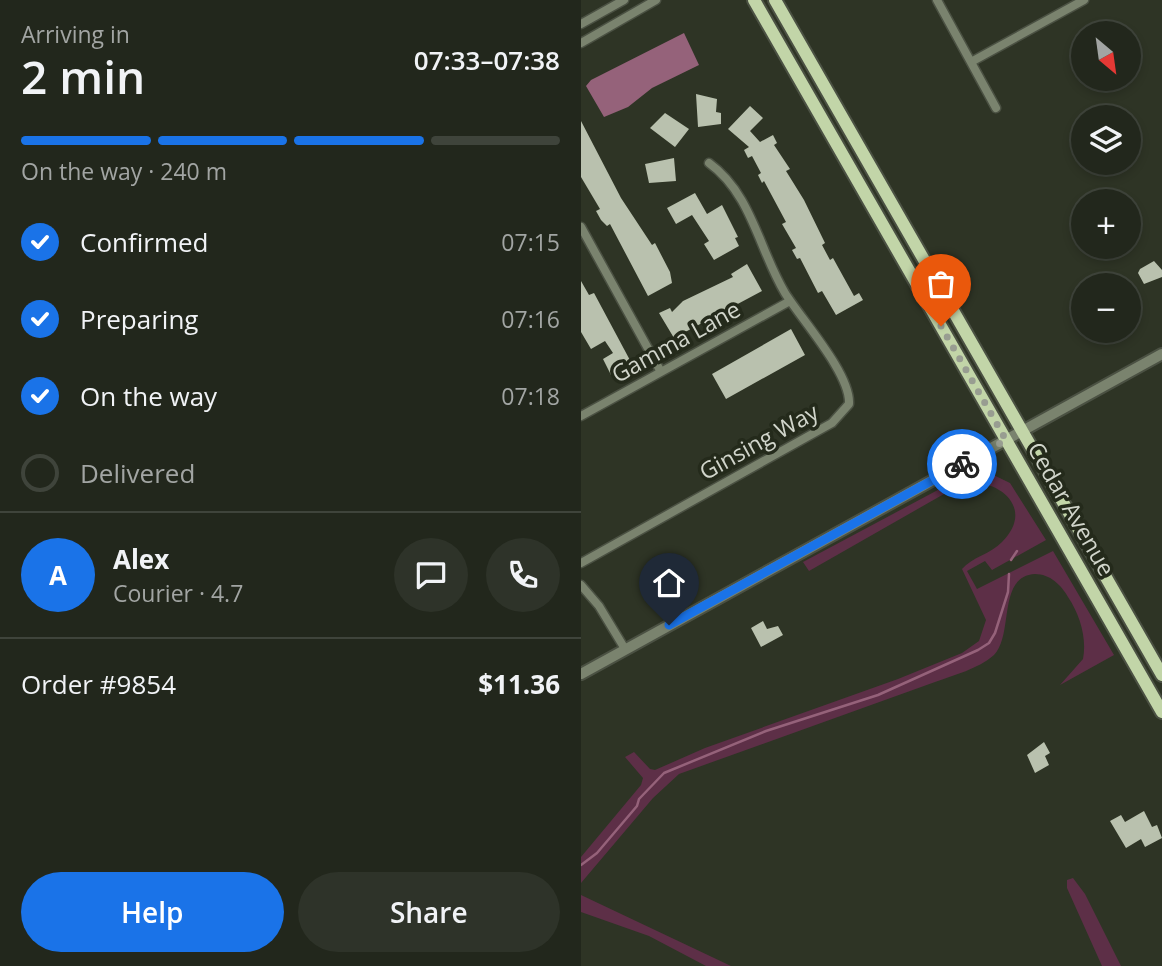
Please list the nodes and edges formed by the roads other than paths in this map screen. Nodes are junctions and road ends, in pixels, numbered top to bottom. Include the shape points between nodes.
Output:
1 (624, 0) edge
2 (656, 0) edge
3 (754, 0) edge
4 (775, 0) edge
5 (937, 0) edge
6 (1084, 0) edge
7 (581, 24) edge
8 (581, 43) edge
9 (971, 62) junction
10 (996, 107) dead end
11 (709, 163) dead end
12 (581, 227) edge
13 (790, 301) junction
14 (1162, 354) edge
15 (661, 372) junction
16 (581, 416) edge
17 (1024, 430) junction
18 (1006, 440) junction
19 (581, 563) edge
20 (581, 585) edge
21 (625, 649) junction
22 (581, 674) edge
23 (1162, 675) edge
24 (1162, 712) edge

1 - 7 street
2 - 8 street
3 - 18 main road, Cedar Avenue
4 - 17 main road, Cedar Avenue
5 - 9 street
6 - 9 street
9 - 10 street
11 - 13 street, Ginsing Way via 739,194
12 - 15 street
13 - 15 street, Gamma Lane
13 - 19 street, Ginsing Way via 813,329 847,390 849,404 843,414
14 - 17 street
15 - 16 street, Gamma Lane
17 - 18 street
17 - 23 main road, Cedar Avenue
18 - 21 street
18 - 24 main road, Cedar Avenue
20 - 21 street
21 - 22 street

